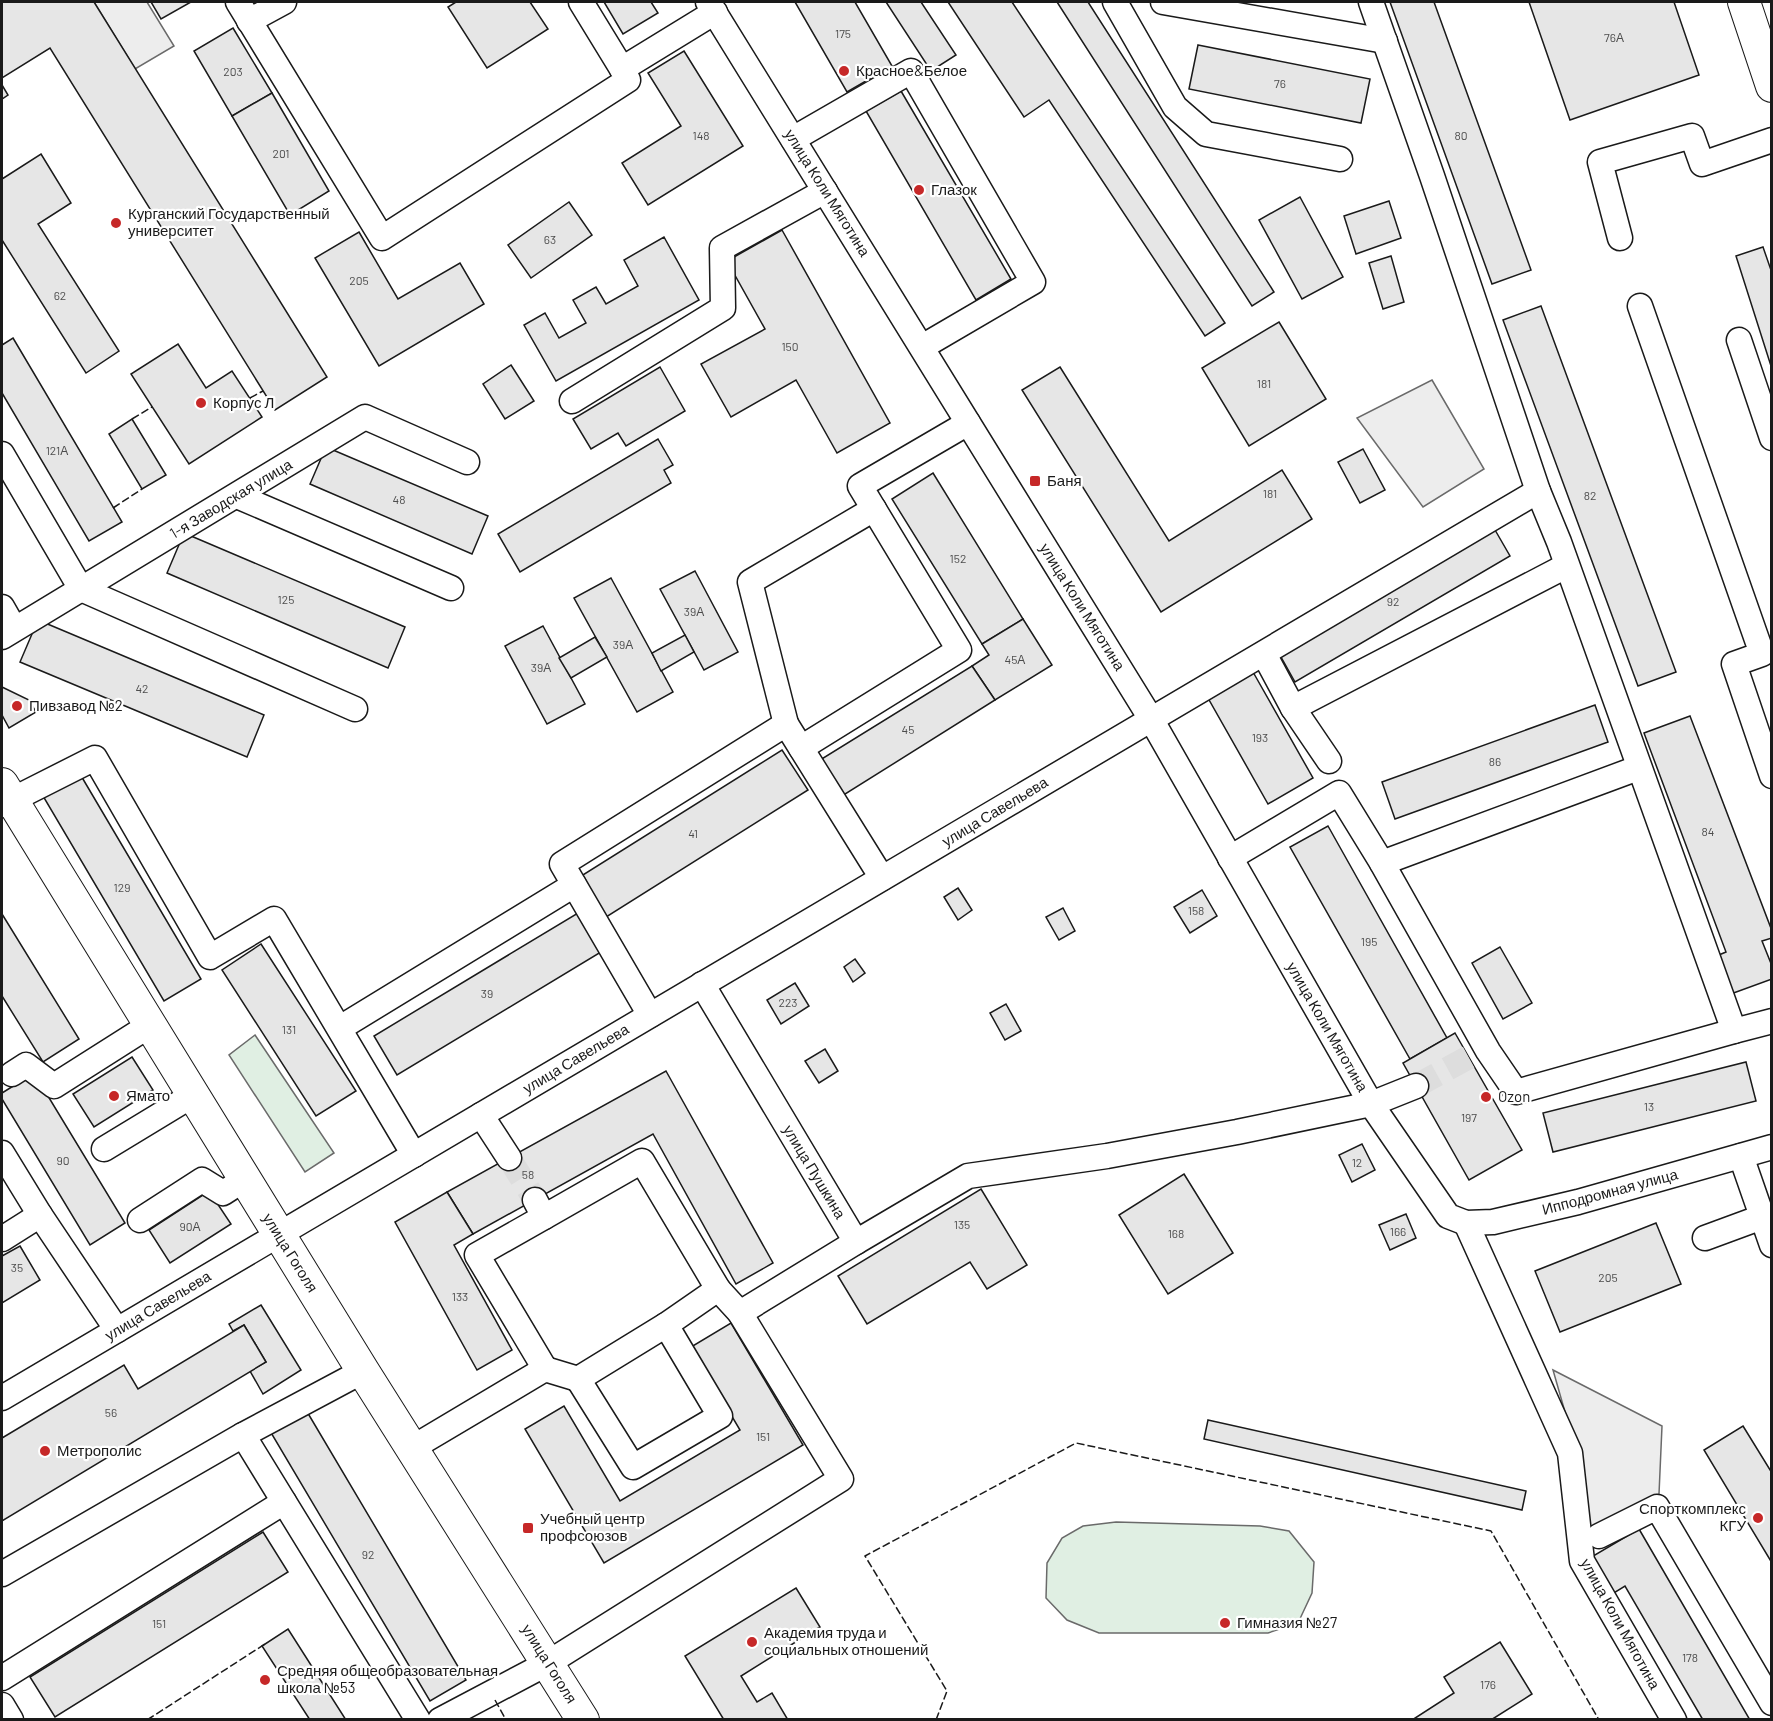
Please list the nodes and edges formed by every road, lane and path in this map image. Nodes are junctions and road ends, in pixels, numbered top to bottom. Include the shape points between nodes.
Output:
1 (284, 2) edge
2 (581, 2) edge
3 (1116, 2) edge
4 (1164, 2) edge
5 (1371, 2) edge
6 (1744, 2) edge
7 (711, 7) edge
8 (243, 11) edge
9 (1385, 40) junction
10 (622, 69) junction
11 (1772, 86) edge
12 (793, 139) junction
13 (1772, 140) edge
14 (1340, 159) dead end
15 (825, 191) junction
16 (1620, 238) dead end
17 (1640, 306) dead end
18 (1739, 340) dead end
19 (921, 347) junction
20 (572, 401) dead end
21 (968, 423) junction
22 (1772, 438) edge
23 (2, 454) edge
24 (467, 462) dead end
25 (1538, 491) junction
26 (237, 496) junction
27 (874, 509) junction
28 (1566, 566) junction
29 (451, 588) dead end
30 (81, 589) junction
31 (2, 607) edge
32 (8, 632) edge
33 (1264, 654) junction
34 (1293, 708) junction
35 (355, 709) dead end
36 (1151, 719) junction
37 (786, 724) junction
38 (801, 748) junction
39 (1329, 761) dead end
40 (1638, 768) junction
41 (1772, 776) edge
42 (5, 796) edge
43 (1230, 858) junction
44 (1382, 862) junction
45 (882, 878) junction
46 (574, 885) junction
47 (702, 984) junction
48 (650, 1015) junction
49 (1772, 1021) edge
50 (150, 1025) junction
51 (340, 1028) junction
52 (1734, 1031) junction
53 (5, 1071) edge
54 (1416, 1086) tunnel mouth
55 (193, 1095) junction
56 (1371, 1104) junction
57 (481, 1115) junction
58 (1772, 1147) edge
59 (104, 1149) dead end
60 (2, 1153) edge
61 (414, 1155) junction
62 (1741, 1156) junction
63 (510, 1158) tunnel mouth
64 (245, 1179) junction
65 (40, 1215) junction
66 (1762, 1217) junction
67 (140, 1220) dead end
68 (1457, 1220) junction
69 (279, 1234) junction
70 (1705, 1238) dead end
71 (2, 1239) edge
72 (856, 1242) junction
73 (1772, 1245) edge
74 (718, 1289) junction
75 (740, 1312) junction
76 (666, 1325) junction
77 (117, 1330) junction
78 (545, 1369) junction
79 (363, 1371) junction
80 (578, 1379) junction
81 (2, 1398) edge
82 (243, 1435) junction
83 (412, 1448) junction
84 (284, 1502) junction
85 (1599, 1536) dead end
86 (2, 1574) edge
87 (548, 1663) junction
88 (2, 1678) edge
89 (1772, 1703) edge
90 (2, 1705) edge
91 (10, 1719) edge
92 (418, 1719) edge
93 (440, 1719) edge
94 (583, 1719) edge
95 (1674, 1719) edge

1 - 8 street
2 - 10 street
3 - 14 street via 1176,107 1206,134
4 - 9 street
5 - 9 street
6 - 11 main road
7 - 10 street
7 - 12 street, улица Коли Мяготина
8 - 10 street via 382,238 628,80
9 - 25 street
12 - 15 street, улица Коли Мяготина
12 - 19 street via 911,71 1033,282
13 - 16 street via 1702,164 1692,136 1600,162
15 - 19 street, улица Коли Мяготина
15 - 20 street via 722,248 723,308
17 - 41 street via 1762,654 1734,664
18 - 22 street
19 - 21 street, улица Коли Мяготина
21 - 27 street via 860,486
21 - 36 street, улица Коли Мяготина
23 - 30 street
24 - 26 street, 1-я Заводская улица via 365,417
25 - 28 street
25 - 33 street, улица Савельева
26 - 29 street
26 - 30 street, 1-я Заводская улица
27 - 37 street via 750,582
27 - 38 street via 959,650
28 - 34 street
28 - 40 street
30 - 32 street, 1-я Заводская улица
30 - 35 street
31 - 32 street
33 - 34 street
33 - 36 street, улица Савельева
34 - 39 street
36 - 43 street, улица Коли Мяготина
36 - 45 street, улица Савельева
37 - 38 street
37 - 46 street via 562,864
38 - 45 street
40 - 44 street
40 - 52 street
42 - 50 main road, улица Гоголя
42 - 51 street via 95,758 210,957 274,919
43 - 44 street via 1339,793
43 - 56 street, улица Коли Мяготина
44 - 52 street via 1479,1054 1516,1092
45 - 47 street, улица Савельева
46 - 48 street
46 - 51 street
47 - 48 street, улица Савельева
47 - 72 street, улица Пушкина
48 - 57 street, улица Савельева
49 - 52 street
50 - 53 street via 54,1086 26,1065
50 - 55 main road, улица Гоголя
51 - 61 street
54 - 56 street
55 - 59 street
55 - 64 main road, улица Гоголя
56 - 68 street, улица Коли Мяготина
56 - 72 street via 1107,1156 968,1176
57 - 61 street, улица Савельева
57 - 63 street
58 - 62 street, Ипподромная улица
60 - 65 street
61 - 69 street, улица Савельева
62 - 66 street
62 - 68 street, Ипподромная улица via 1493,1222
64 - 67 street via 223,1193 202,1180
64 - 69 main road, улица Гоголя
65 - 71 street
65 - 77 street
66 - 70 street
66 - 73 street
68 - 95 street, улица Коли Мяготина via 1570,1454 1582,1561
69 - 77 street, улица Савельева
69 - 79 main road, улица Гоголя
72 - 75 street
74 - 75 street
74 - 76 street
74 - 78 street via 642,1161 539,1208 477,1255
75 - 87 street via 841,1479
76 - 80 street
76 - 80 street via 720,1416 633,1467
77 - 81 street, улица Савельева
78 - 80 street
78 - 83 street
79 - 82 street
79 - 83 main road, улица Гоголя
82 - 84 street
82 - 86 street
83 - 87 main road, улица Гоголя
84 - 88 street
84 - 92 street
85 - 89 street via 1657,1507
87 - 93 street
87 - 94 main road, улица Гоголя
90 - 91 street

